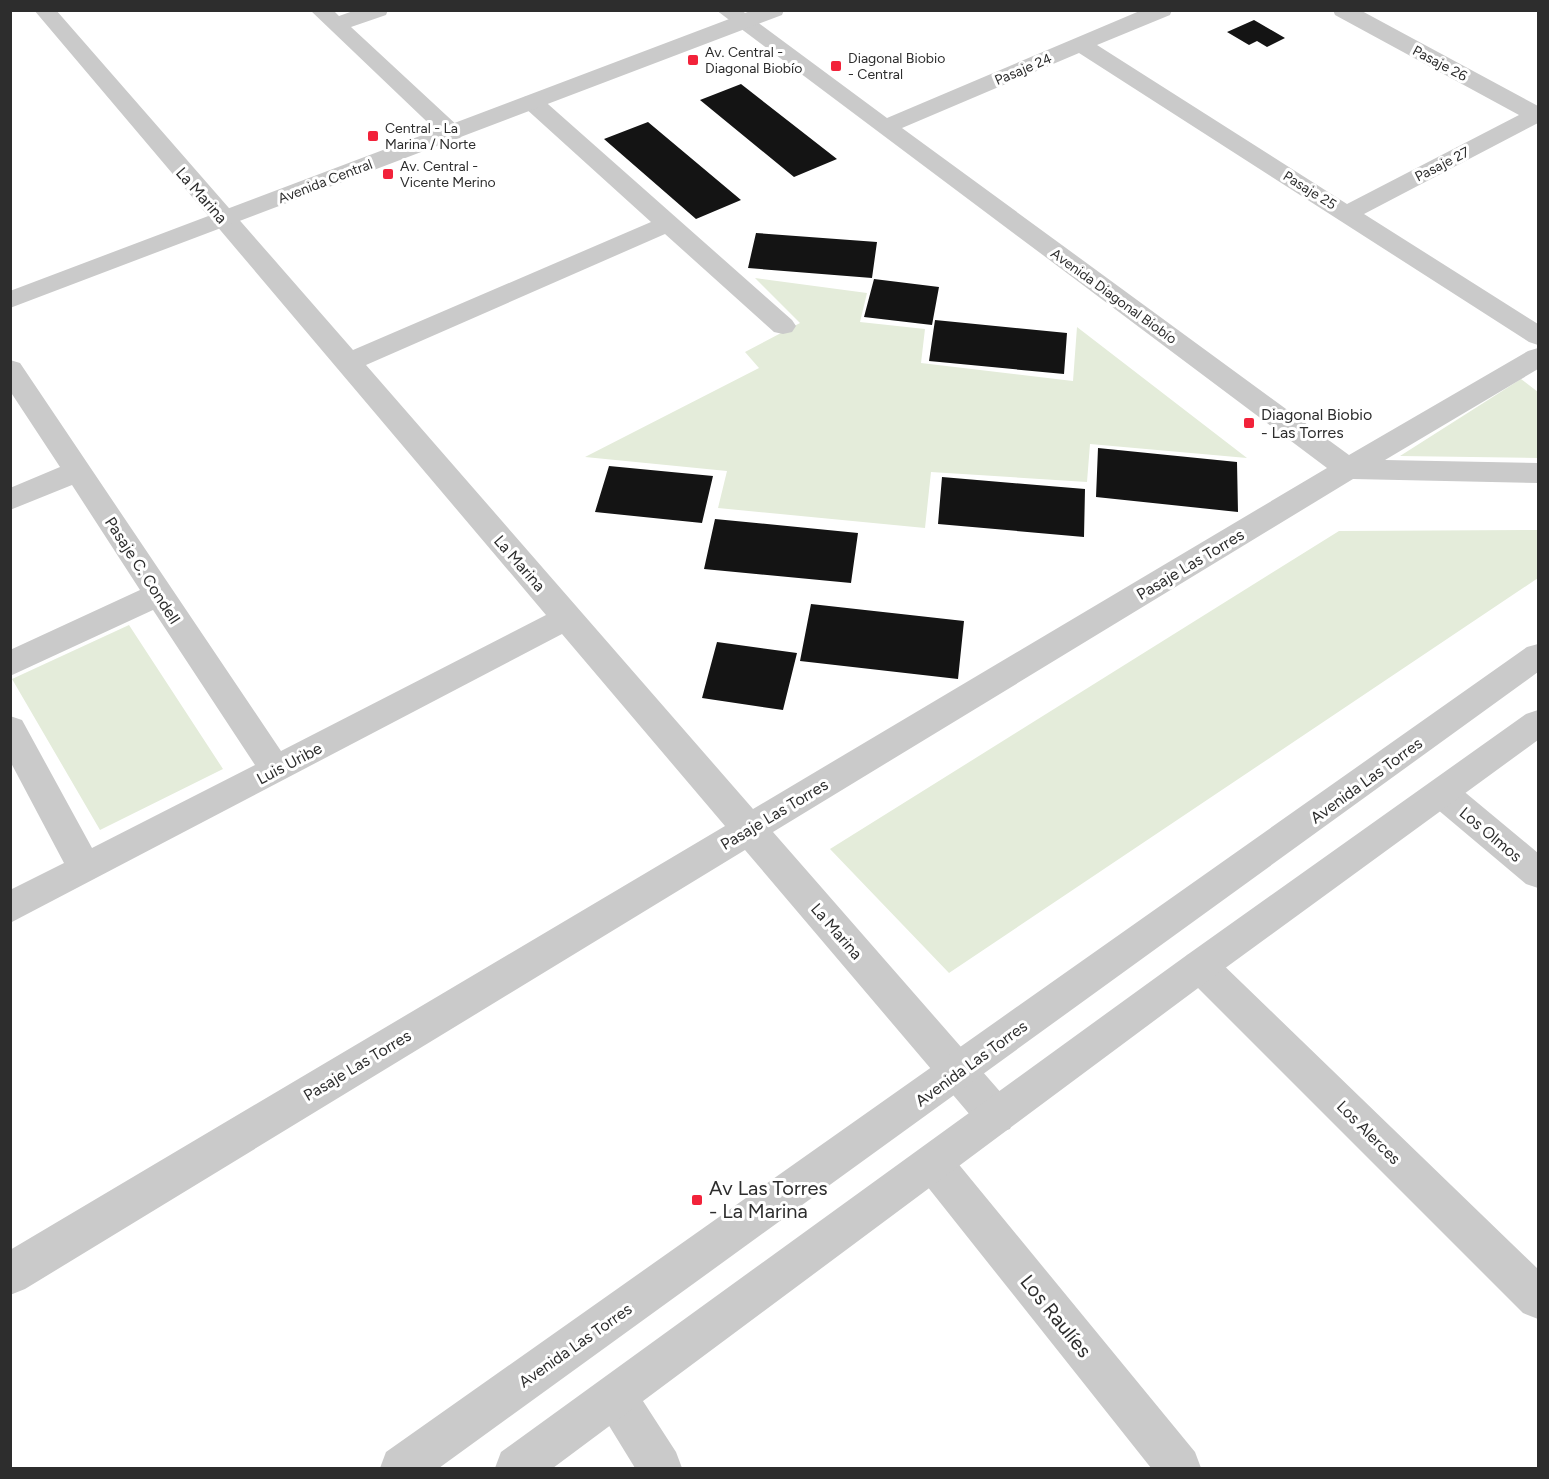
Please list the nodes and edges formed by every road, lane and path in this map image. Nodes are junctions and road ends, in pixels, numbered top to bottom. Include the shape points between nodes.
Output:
1 (44, 10) edge
2 (378, 10) edge
3 (774, 10) edge
4 (1161, 10) edge
5 (1343, 10) edge
6 (734, 17) edge
7 (328, 18) edge
8 (1081, 45) junction
9 (532, 102) junction
10 (1538, 115) edge
11 (885, 128) junction
12 (452, 133) junction
13 (1346, 214) junction
14 (223, 220) junction
15 (667, 224) junction
16 (10, 300) edge
17 (783, 326) dead end
18 (1539, 336) edge
19 (1539, 357) edge
20 (347, 363) junction
21 (10, 369) edge
22 (1348, 469) junction
23 (78, 471) junction
24 (1539, 473) edge
25 (10, 500) edge
26 (159, 594) junction
27 (567, 618) junction
28 (1539, 656) edge
29 (10, 664) edge
30 (1539, 723) edge
31 (10, 729) edge
32 (276, 770) junction
33 (1443, 794) junction
34 (749, 829) junction
35 (85, 869) junction
36 (1539, 873) edge
37 (10, 908) edge
38 (1200, 966) junction
39 (959, 1072) junction
40 (996, 1116) junction
41 (933, 1162) junction
42 (10, 1274) edge
43 (1539, 1299) edge
44 (615, 1396) junction
45 (402, 1468) edge
46 (517, 1468) edge
47 (660, 1468) edge
48 (1179, 1468) edge

1 - 14 street, La Marina
2 - 7 street
3 - 6 street, Avenida Central
4 - 8 street, Pasaje 24
5 - 10 street, Pasaje 26
6 - 9 street, Avenida Central
6 - 11 street, Avenida Diagonal Biobío
7 - 12 street
8 - 11 street, Pasaje 24
8 - 13 street, Pasaje 25
9 - 12 street, Avenida Central
9 - 15 street
10 - 13 street, Pasaje 27
11 - 22 street, Avenida Diagonal Biobío
12 - 14 street, Avenida Central
13 - 18 street, Pasaje 25
14 - 16 street, Avenida Central
14 - 20 street, La Marina
15 - 17 street
15 - 20 street
19 - 22 street, Pasaje Las Torres
20 - 27 street, La Marina
21 - 23 street, Pasaje C. Condell
22 - 24 street
22 - 34 street, Pasaje Las Torres
23 - 25 street
23 - 26 street, Pasaje C. Condell
26 - 29 street
26 - 32 street, Pasaje C. Condell
27 - 32 street, Luis Uribe
27 - 34 street, La Marina
28 - 39 street, Avenida Las Torres
30 - 33 street
31 - 35 street
32 - 35 street, Luis Uribe
33 - 36 street, Los Olmos
33 - 38 street
34 - 39 street, La Marina
34 - 42 street, Pasaje Las Torres
35 - 37 street, Luis Uribe
38 - 40 street
38 - 43 street, Los Alerces
39 - 40 street, La Marina
39 - 45 street, Avenida Las Torres
40 - 41 street
41 - 44 street
41 - 48 street, Los Raulíes
44 - 46 street
44 - 47 street

